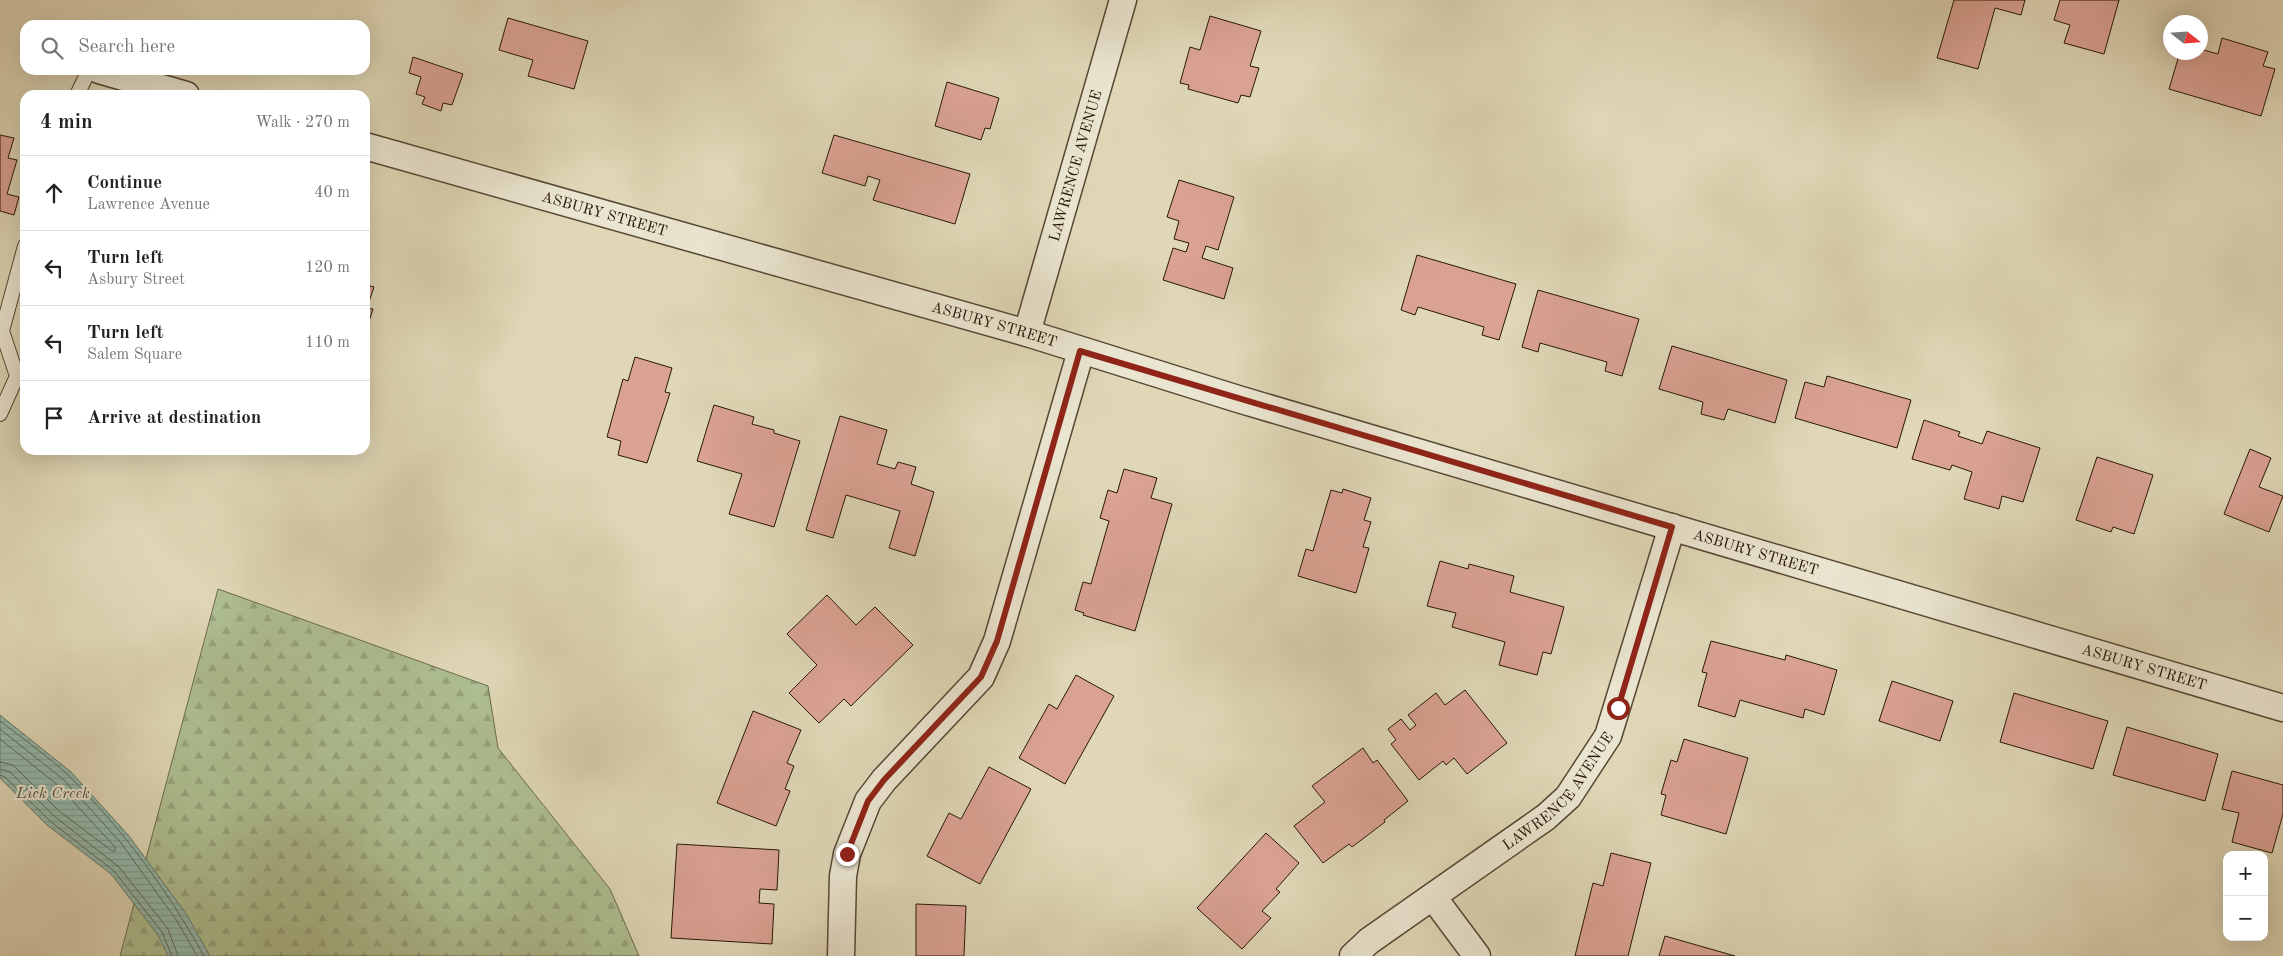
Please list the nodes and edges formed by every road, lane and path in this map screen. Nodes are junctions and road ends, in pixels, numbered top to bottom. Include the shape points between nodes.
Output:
1 (1123, 0) edge
2 (87, 75) edge
3 (116, 75) edge
4 (79, 90) edge
5 (168, 90) edge
6 (370, 147) edge
7 (20, 264) edge
8 (1027, 333) junction
9 (1080, 351) junction
10 (0, 414) edge
11 (1672, 527) junction
12 (2283, 708) edge
13 (1433, 897) junction
14 (841, 956) edge
15 (1353, 956) edge
16 (1477, 956) edge

1 - 8 street, LAWRENCE AVENUE
2 - 4 lane
3 - 5 street
6 - 8 street, ASBURY STREET
7 - 10 lane via 2,331 17,376
8 - 9 street, ASBURY STREET
9 - 11 street, ASBURY STREET
9 - 14 street via 997,641 981,677 868,801 847,854
11 - 12 street, ASBURY STREET
11 - 13 street, LAWRENCE AVENUE via 1618,708 1602,749 1568,797 1546,817
13 - 15 street, LAWRENCE AVENUE via 1369,941
13 - 16 street

